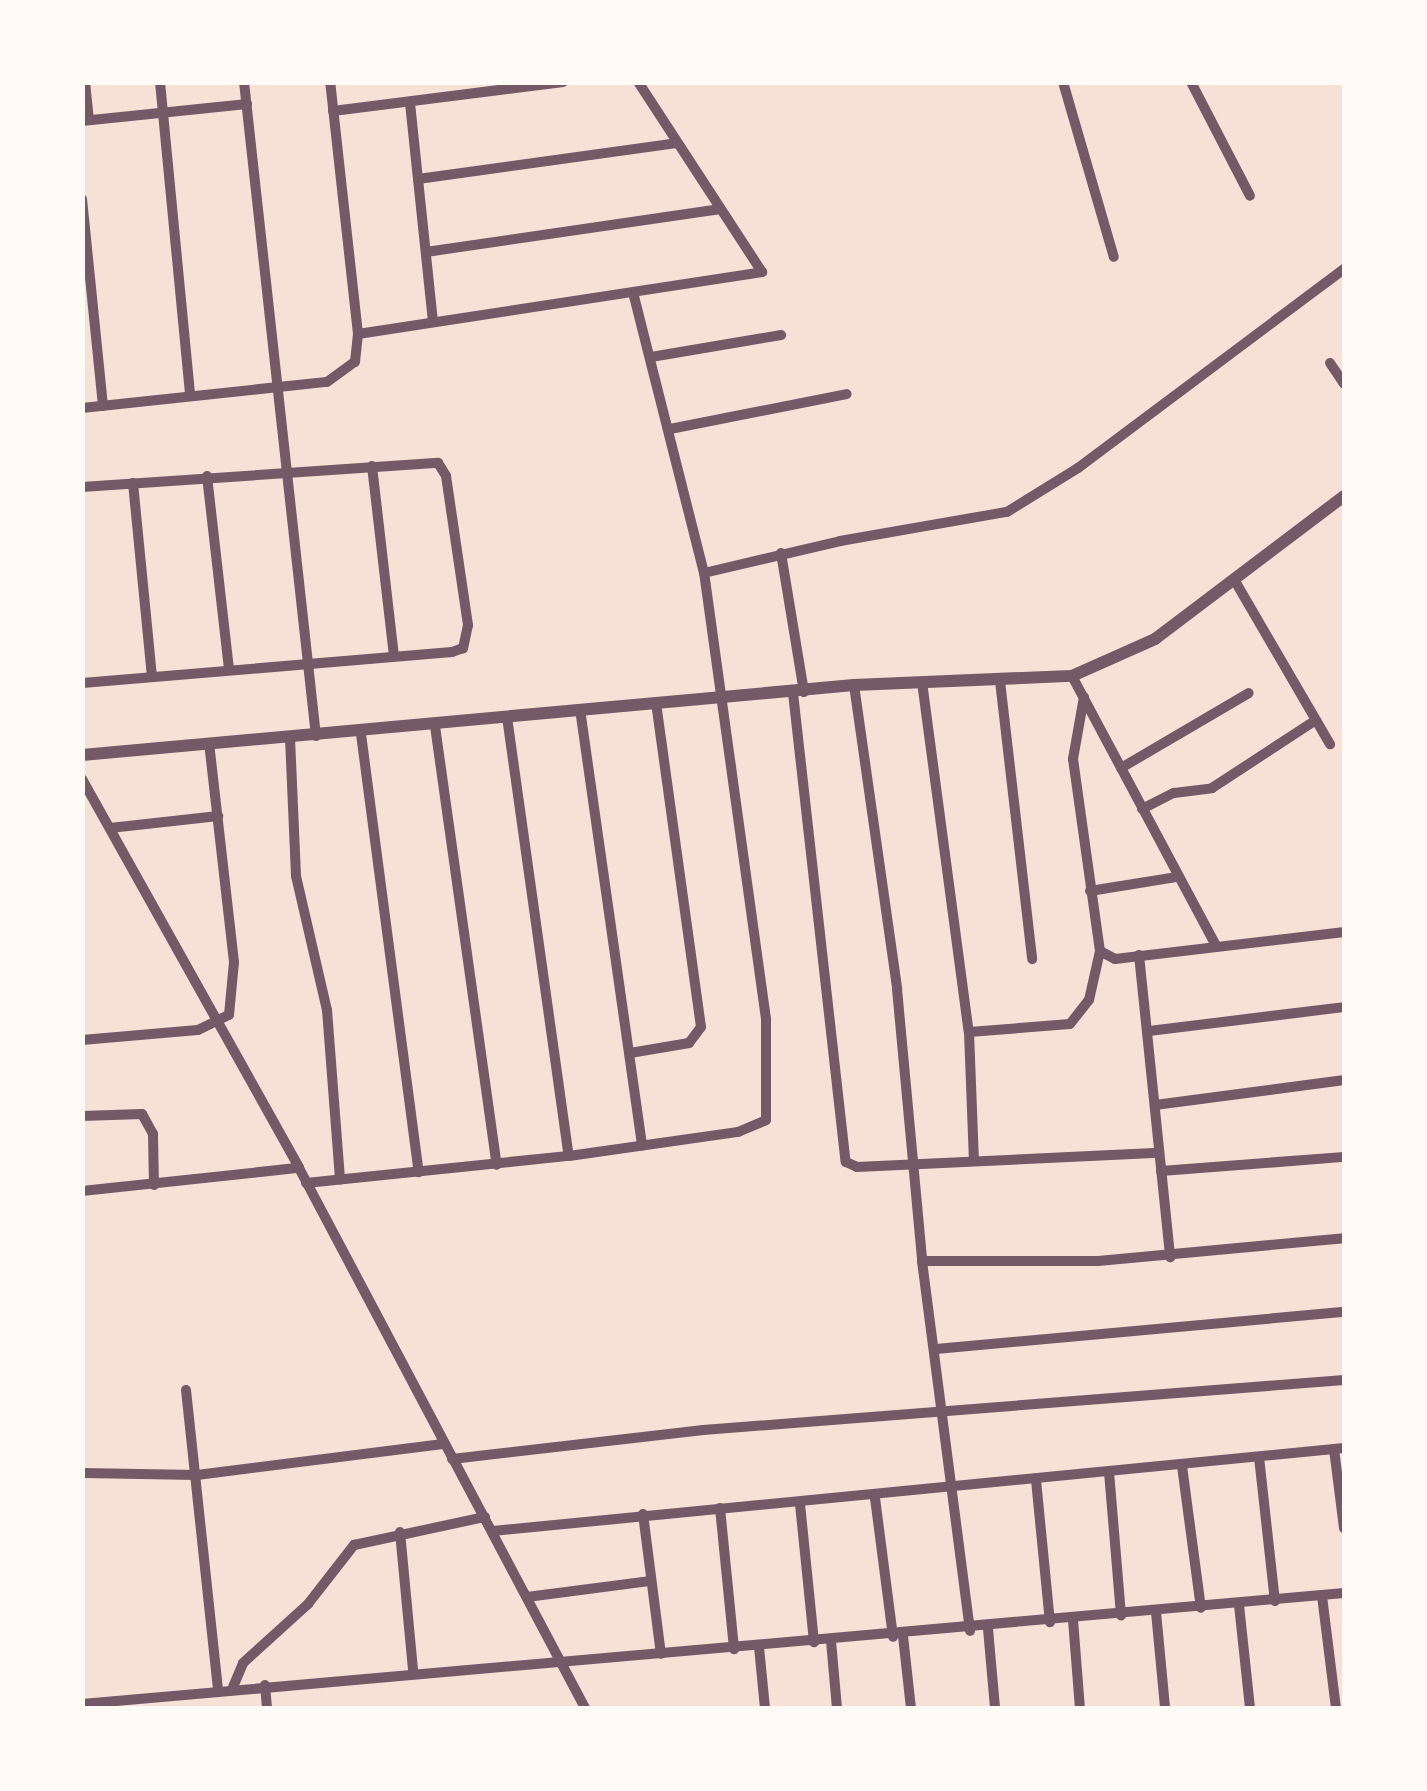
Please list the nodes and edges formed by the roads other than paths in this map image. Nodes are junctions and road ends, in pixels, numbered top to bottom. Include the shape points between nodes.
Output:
1 (84, 82) edge
2 (160, 82) edge
3 (244, 82) edge
4 (330, 82) edge
5 (562, 82) edge
6 (638, 82) edge
7 (1063, 82) edge
8 (1191, 82) edge
9 (505, 86) edge
10 (246, 104) junction
11 (410, 104) junction
12 (333, 111) junction
13 (163, 113) junction
14 (86, 120) edge
15 (677, 142) junction
16 (418, 179) junction
17 (1250, 196) dead end
18 (82, 199) edge
19 (719, 209) junction
20 (426, 252) junction
21 (1114, 257) dead end
22 (1344, 269) edge
23 (633, 293) junction
24 (433, 322) junction
25 (358, 334) junction
26 (781, 334) dead end
27 (651, 357) junction
28 (1330, 363) dead end
29 (1344, 384) edge
30 (276, 386) junction
31 (847, 394) dead end
32 (190, 396) junction
33 (103, 406) junction
34 (82, 408) edge
35 (670, 429) junction
36 (372, 466) junction
37 (288, 472) junction
38 (207, 476) junction
39 (133, 483) junction
40 (82, 487) edge
41 (1344, 496) edge
42 (781, 553) junction
43 (704, 574) junction
44 (1235, 581) junction
45 (394, 656) junction
46 (307, 662) junction
47 (229, 669) junction
48 (152, 676) junction
49 (1072, 676) junction
50 (1000, 681) junction
51 (82, 682) edge
52 (922, 682) junction
53 (854, 685) junction
54 (798, 693) junction
55 (1249, 693) dead end
56 (1084, 697) junction
57 (724, 698) junction
58 (656, 704) junction
59 (580, 709) junction
60 (506, 717) junction
61 (1316, 720) junction
62 (435, 726) junction
63 (360, 734) junction
64 (316, 736) junction
65 (290, 738) junction
66 (209, 744) junction
67 (1330, 744) dead end
68 (82, 755) edge
69 (1121, 768) junction
70 (82, 779) edge
71 (1142, 809) junction
72 (218, 816) junction
73 (110, 828) junction
74 (1176, 877) junction
75 (1090, 892) junction
76 (1344, 932) edge
77 (1216, 946) junction
78 (1100, 952) junction
79 (1139, 956) junction
80 (1032, 959) dead end
81 (1344, 1006) edge
82 (219, 1025) junction
83 (1149, 1031) junction
84 (968, 1032) junction
85 (82, 1040) edge
86 (630, 1052) junction
87 (1344, 1080) edge
88 (1156, 1106) junction
89 (82, 1116) edge
90 (642, 1146) junction
91 (1160, 1154) junction
92 (569, 1156) junction
93 (1344, 1156) edge
94 (974, 1161) junction
95 (914, 1164) junction
96 (497, 1165) junction
97 (299, 1168) junction
98 (1161, 1171) junction
99 (419, 1172) junction
100 (340, 1180) junction
101 (306, 1184) junction
102 (154, 1185) junction
103 (82, 1191) edge
104 (1344, 1238) edge
105 (1170, 1257) junction
106 (922, 1260) junction
107 (1344, 1312) edge
108 (936, 1349) junction
109 (1344, 1380) edge
110 (186, 1390) dead end
111 (944, 1413) junction
112 (443, 1444) junction
113 (1340, 1449) edge
114 (1259, 1457) junction
115 (452, 1459) junction
116 (1182, 1466) junction
117 (82, 1472) edge
118 (1109, 1472) junction
119 (197, 1475) junction
120 (1036, 1480) junction
121 (954, 1490) junction
122 (875, 1498) junction
123 (800, 1504) junction
124 (720, 1508) junction
125 (643, 1514) junction
126 (484, 1517) junction
127 (1344, 1528) edge
128 (400, 1532) junction
129 (493, 1532) junction
130 (652, 1581) junction
131 (1344, 1593) edge
132 (527, 1596) junction
133 (1322, 1596) junction
134 (1276, 1601) junction
135 (1239, 1605) junction
136 (1201, 1608) junction
137 (1156, 1612) junction
138 (1121, 1616) junction
139 (1073, 1620) junction
140 (1050, 1622) junction
141 (988, 1629) junction
142 (970, 1630) junction
143 (898, 1637) junction
144 (831, 1641) junction
145 (814, 1642) junction
146 (760, 1647) junction
147 (734, 1649) junction
148 (661, 1654) junction
149 (560, 1662) junction
150 (413, 1670) junction
151 (264, 1685) junction
152 (233, 1687) junction
153 (218, 1688) junction
154 (82, 1704) edge
155 (128, 1704) edge
156 (267, 1708) edge
157 (585, 1708) edge
158 (765, 1708) edge
159 (837, 1708) edge
160 (911, 1708) edge
161 (996, 1708) edge
162 (1080, 1708) edge
163 (1165, 1708) edge
164 (1250, 1708) edge
165 (1336, 1708) edge

1 - 14 street
2 - 13 street
3 - 10 street
4 - 12 street
5 - 9 street
6 - 15 street
7 - 21 street
8 - 17 street
9 - 11 street
10 - 13 street
10 - 30 street
11 - 12 street
11 - 16 street
12 - 25 street
13 - 14 street
13 - 32 street
15 - 16 street
15 - 19 street
16 - 20 street
18 - 33 street
19 - 20 street
19 - 23 street via 762,272
20 - 24 street
22 - 42 street via 1078,468 1007,512
23 - 24 street
23 - 27 street
24 - 25 street
25 - 30 street via 355,362 345,375
26 - 27 street
27 - 35 street
28 - 29 street
30 - 32 street
30 - 37 street
31 - 35 street
32 - 33 street
33 - 34 street
35 - 43 street
36 - 37 street
36 - 45 street
36 - 45 street via 427,460 446,476 468,625 463,648
37 - 38 street
37 - 46 street
38 - 39 street
38 - 47 street
39 - 40 street
39 - 48 street
41 - 44 street
42 - 43 street
42 - 54 street
43 - 57 street
44 - 49 street via 1154,640
44 - 61 street
45 - 46 street
46 - 47 street
46 - 64 street
47 - 48 street
48 - 51 street
49 - 50 street
49 - 56 street
50 - 52 street
50 - 80 street
52 - 53 street
52 - 84 street
53 - 54 street
53 - 95 street
54 - 57 street
54 - 95 street via 842,1151 858,1167
55 - 69 street
56 - 69 street
56 - 75 street via 1072,758
57 - 58 street
57 - 90 street via 766,1019 770,1104 766,1120 754,1129
58 - 59 street
58 - 86 street via 700,1027 689,1043
59 - 60 street
59 - 86 street
60 - 62 street
60 - 92 street
61 - 67 street
61 - 71 street via 1212,788 1174,793
62 - 63 street
62 - 96 street
63 - 64 street
63 - 99 street
64 - 65 street
65 - 66 street
65 - 100 street via 296,876 327,1010
66 - 68 street
66 - 72 street
69 - 71 street
70 - 73 street
71 - 74 street
72 - 73 street
72 - 82 street via 235,997
73 - 82 street
74 - 75 street
74 - 77 street
75 - 78 street
76 - 77 street
77 - 79 street
78 - 79 street
78 - 84 street via 1089,1000 1070,1024
79 - 83 street
81 - 83 street
82 - 85 street
82 - 97 street
83 - 88 street
84 - 94 street
86 - 90 street
87 - 88 street
88 - 91 street
89 - 102 street via 142,1114 153,1134
90 - 92 street
91 - 94 street
91 - 98 street
92 - 96 street
93 - 98 street
94 - 95 street
95 - 106 street
96 - 99 street
97 - 101 street
97 - 102 street
98 - 105 street
99 - 100 street
100 - 101 street
101 - 112 street
102 - 103 street
104 - 105 street
105 - 106 street
106 - 108 street
107 - 108 street
108 - 111 street
109 - 111 street
110 - 119 street
111 - 115 street via 703,1430
111 - 121 street
112 - 115 street
112 - 119 street
113 - 114 street
113 - 127 street
114 - 116 street
114 - 134 street
115 - 126 street
116 - 118 street
116 - 136 street
117 - 119 street
118 - 120 street
118 - 138 street
119 - 153 street
120 - 121 street
120 - 140 street
121 - 122 street
121 - 142 street
122 - 123 street
122 - 143 street
123 - 124 street
123 - 145 street
124 - 125 street
124 - 147 street
125 - 129 street
125 - 130 street
126 - 128 street
126 - 129 street
128 - 150 street
128 - 152 street via 354,1546 308,1604 243,1663
129 - 132 street
130 - 132 street
130 - 148 street
131 - 133 street
132 - 149 street
133 - 134 street
133 - 165 street
134 - 135 street
135 - 136 street
135 - 164 street
136 - 137 street
137 - 138 street
137 - 163 street
138 - 139 street
139 - 140 street
139 - 162 street
140 - 141 street
141 - 142 street
141 - 161 street
142 - 143 street
143 - 144 street
143 - 160 street
144 - 145 street
144 - 159 street
145 - 146 street
146 - 147 street
146 - 158 street
147 - 148 street
148 - 149 street
149 - 150 street
149 - 157 street
150 - 151 street
151 - 152 street
151 - 156 street
152 - 153 street
153 - 155 street
154 - 155 street

